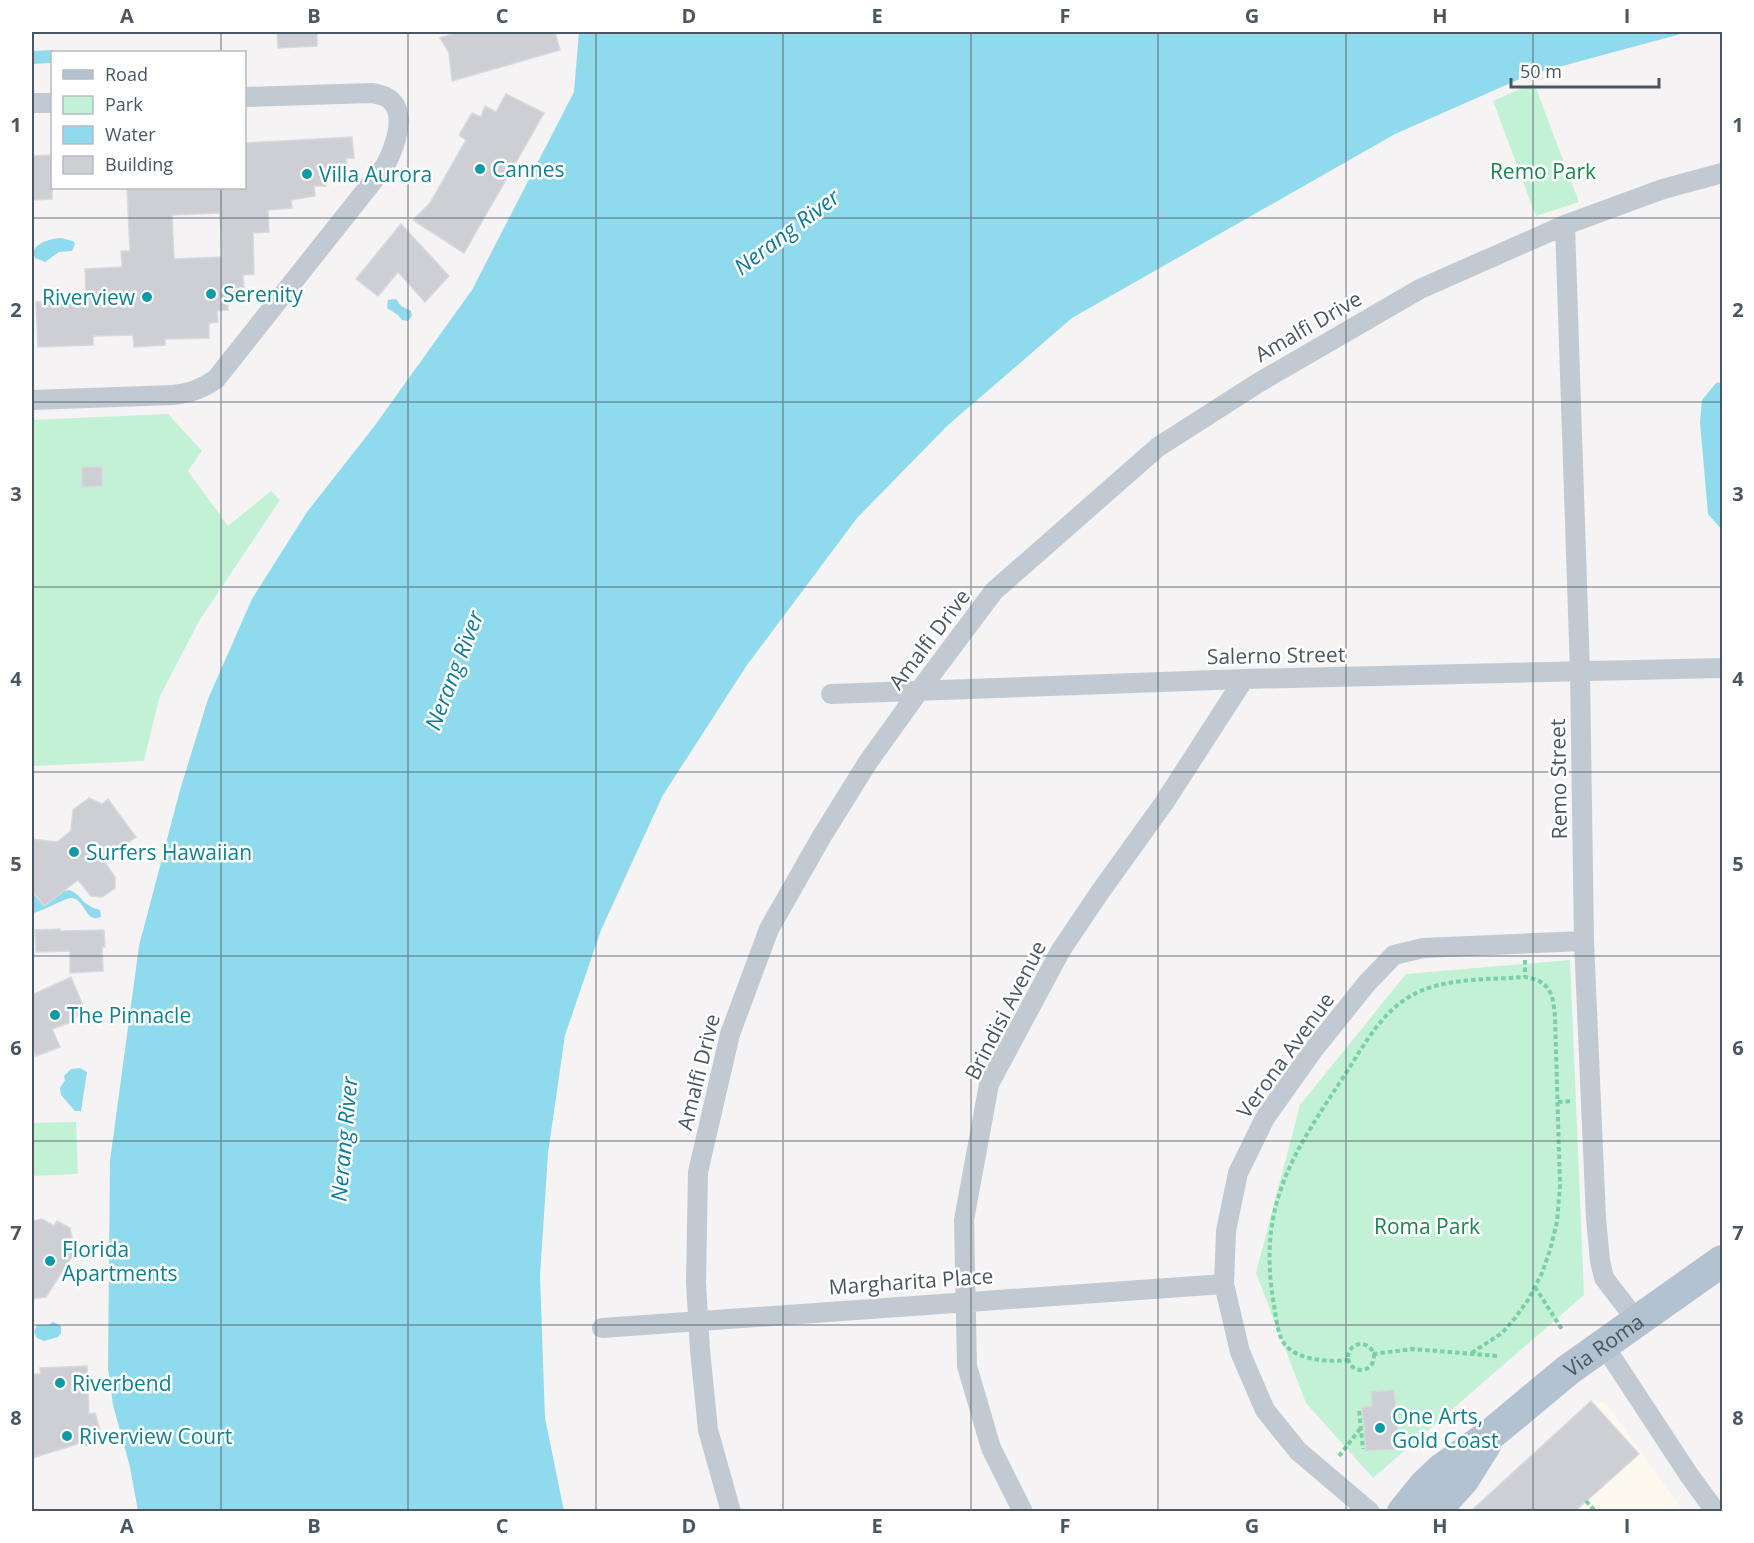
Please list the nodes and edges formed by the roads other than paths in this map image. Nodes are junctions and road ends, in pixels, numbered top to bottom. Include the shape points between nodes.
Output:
1 (246, 97) edge
2 (32, 103) edge
3 (51, 103) edge
4 (1722, 173) edge
5 (1565, 225) junction
6 (32, 400) edge
7 (1722, 668) edge
8 (1580, 672) junction
9 (1244, 679) junction
10 (919, 691) junction
11 (831, 694) dead end
12 (1584, 941) junction
13 (1722, 1261) edge
14 (1224, 1284) junction
15 (965, 1301) junction
16 (697, 1320) junction
17 (1637, 1321) junction
18 (602, 1328) dead end
19 (1603, 1344) junction
20 (1491, 1434) junction
21 (731, 1512) edge
22 (1023, 1512) edge
23 (1370, 1512) edge
24 (1403, 1512) edge
25 (1434, 1512) edge
26 (1716, 1512) edge

1 - 6 street via 372,93 387,97 395,106 399,129 395,146 385,166 216,379 196,391 180,394
2 - 3 street
4 - 5 street, Amalfi Drive via 1663,189
5 - 8 street, Remo Street
5 - 10 street, Amalfi Drive via 1420,289 1258,383 1158,447 994,591
7 - 8 street, Salerno Street
8 - 9 street, Salerno Street
8 - 12 street, Remo Street
9 - 10 street, Salerno Street
9 - 15 street, Brindisi Avenue via 1164,803 1061,950 989,1084 964,1220
10 - 11 street, Salerno Street
10 - 16 street, Amalfi Drive via 863,771 769,929 729,1034 698,1172
12 - 14 street, Verona Avenue via 1423,948 1394,955 1314,1048 1265,1118 1238,1173 1226,1231
12 - 17 street, Remo Street via 1600,1261 1604,1278
13 - 17 main road, Via Roma
14 - 15 street, Margharita Place
14 - 23 street, Verona Avenue via 1240,1352 1265,1410 1298,1451
15 - 16 street, Margharita Place
15 - 22 street, Brindisi Avenue via 967,1366 992,1448
16 - 18 street, Margharita Place
16 - 21 street, Amalfi Drive via 708,1430
17 - 19 main road, Via Roma
19 - 20 main road, Via Roma
19 - 26 street
20 - 24 main road, Via Roma via 1432,1477
20 - 25 main road, Via Roma via 1463,1480

